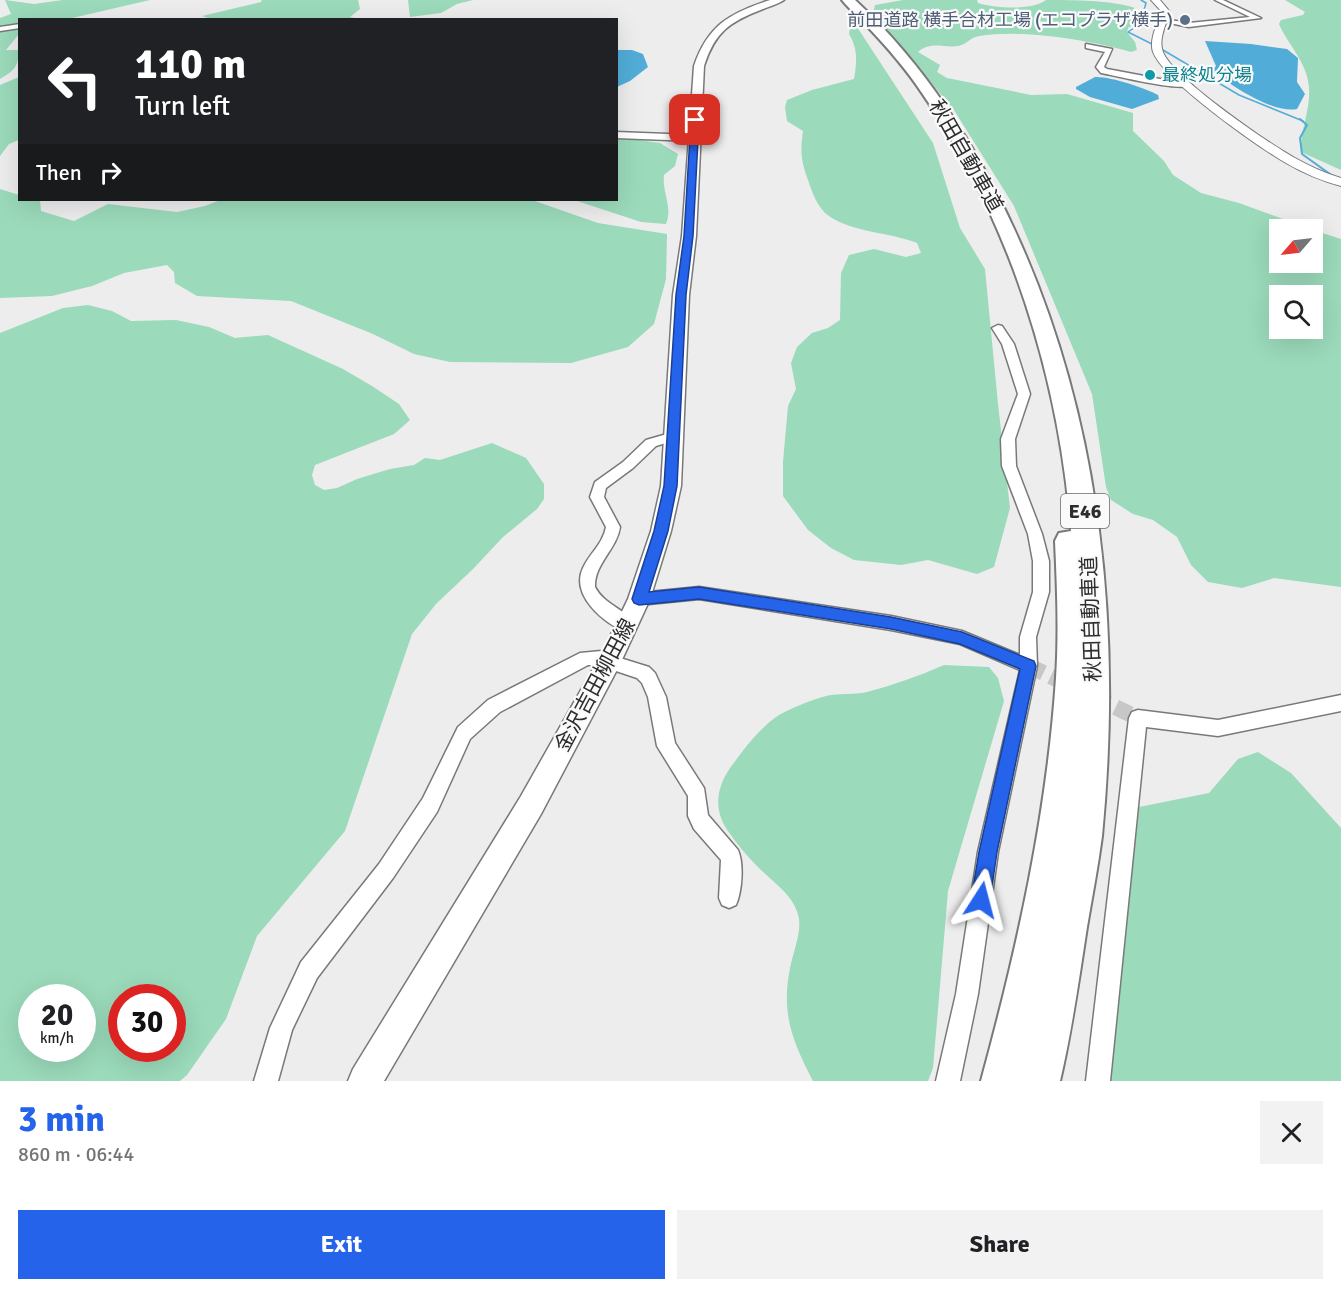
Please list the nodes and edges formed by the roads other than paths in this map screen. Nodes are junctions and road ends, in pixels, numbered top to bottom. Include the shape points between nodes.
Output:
1 (780, 0) edge
2 (840, 0) edge
3 (848, 0) edge
4 (1155, 0) edge
5 (1218, 0) edge
6 (1163, 21) junction
7 (18, 26) edge
8 (0, 28) edge
9 (1089, 46) dead end
10 (1188, 85) junction
11 (618, 135) edge
12 (694, 138) junction
13 (1337, 181) edge
14 (998, 328) dead end
15 (674, 436) junction
16 (639, 599) junction
17 (627, 625) junction
18 (611, 660) junction
19 (1029, 666) junction
20 (1341, 703) edge
21 (729, 898) dead end
22 (266, 1081) edge
23 (365, 1081) edge
24 (948, 1081) edge
25 (1004, 1081) edge
26 (1038, 1081) edge
27 (1098, 1081) edge

1 - 12 main road, 金沢吉田柳田線 via 740,16 709,40 699,66
2 - 25 highway, 秋田自動車道 / E46 via 879,40 916,87 974,186 1014,279 1032,335 1064,482 1072,571 1072,676 1060,818 1021,1017
3 - 26 highway, 秋田自動車道 / E46 via 888,40 939,105 1008,231 1047,335 1082,485 1092,574 1094,682 1084,828 1050,1033
4 - 6 street via 1166,12
5 - 6 street via 1258,18 1190,25
6 - 10 street via 1158,53
7 - 8 street
9 - 10 street via 1109,51 1100,67 1104,71
10 - 13 street via 1269,148
11 - 12 street
12 - 15 main road, 金沢吉田柳田線
14 - 19 street via 1008,344 1024,394 1008,439 1009,466 1041,561 1041,592 1028,637
15 - 16 main road, 金沢吉田柳田線 via 664,520
15 - 17 street via 651,442 597,492 613,526 586,582 604,609
16 - 17 main road, 金沢吉田柳田線
16 - 19 street via 699,593 891,623 962,638
17 - 18 main road, 金沢吉田柳田線
18 - 21 street via 649,678 657,697 666,746 696,794 698,816 731,857
18 - 22 street via 586,658 494,706 464,733 430,805 386,871 309,970 281,1028
18 - 23 main road, 金沢吉田柳田線 via 525,815
19 - 24 street via 988,852 967,994
20 - 27 street via 1218,728 1138,718

